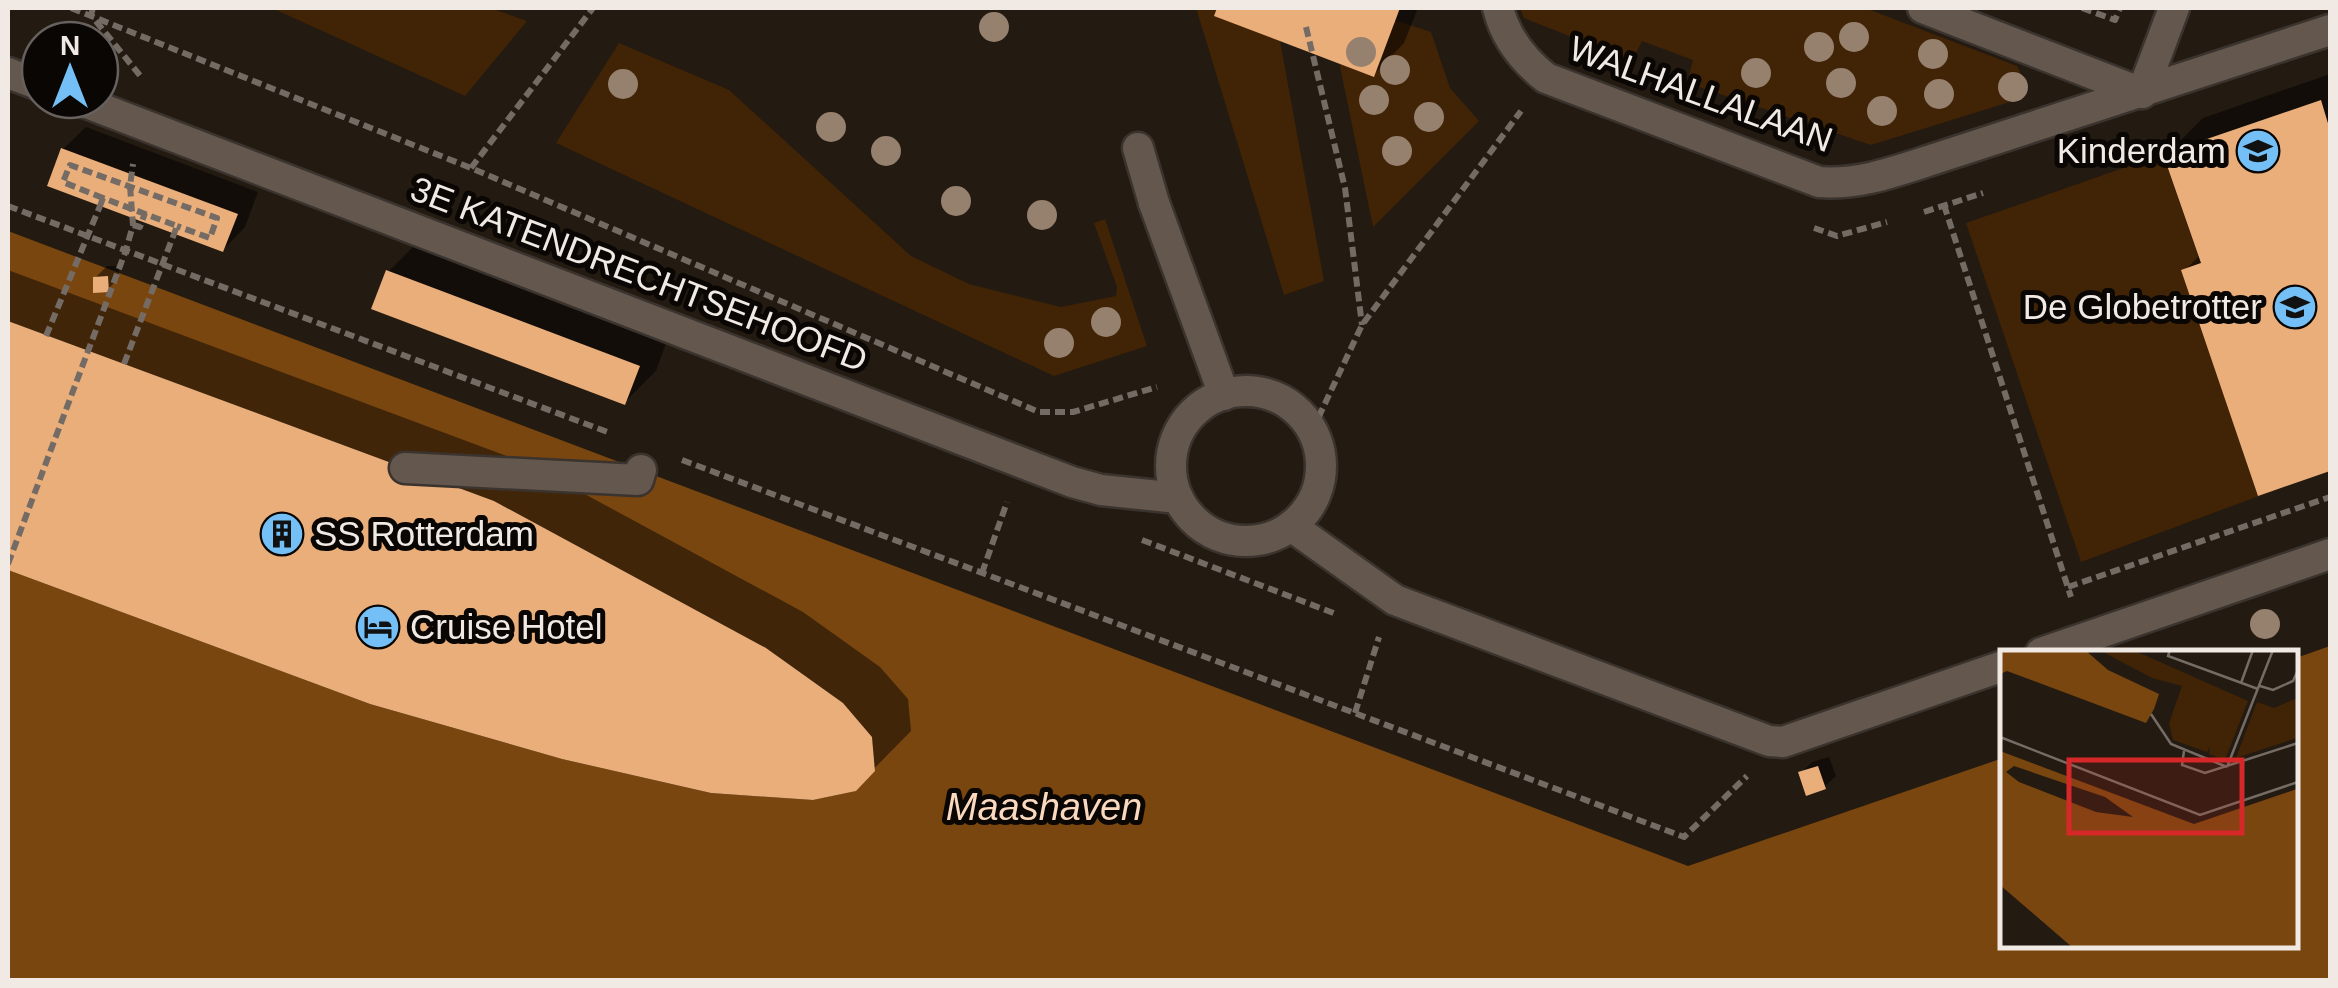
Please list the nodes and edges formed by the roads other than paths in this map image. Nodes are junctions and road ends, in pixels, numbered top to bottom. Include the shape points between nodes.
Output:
1 (1498, 8) edge
2 (1923, 8) edge
3 (2174, 8) edge
4 (2330, 30) edge
5 (2142, 93) junction
6 (120, 116) edge
7 (1138, 148) dead end
8 (1224, 395) junction
9 (405, 468) dead end
10 (642, 470) dead end
11 (1178, 498) junction
12 (1290, 526) junction
13 (2330, 554) edge
14 (2050, 650) edge
15 (2000, 667) edge

1 - 5 street, WALHALLALAAN via 1512,41 1546,78 1819,182 1872,178
2 - 5 street
3 - 5 street
4 - 5 street, WALHALLALAAN
6 - 11 street, 3E KATENDRECHTSEHOOFD via 1087,487
7 - 8 street
8 - 11 street via 1183,424 1171,474
8 - 12 street via 1274,396 1312,430 1320,482 1310,508
9 - 10 street via 638,480
11 - 12 street via 1207,531 1228,539 1250,542
12 - 15 street via 1395,600 1769,741 1783,742
13 - 14 street

